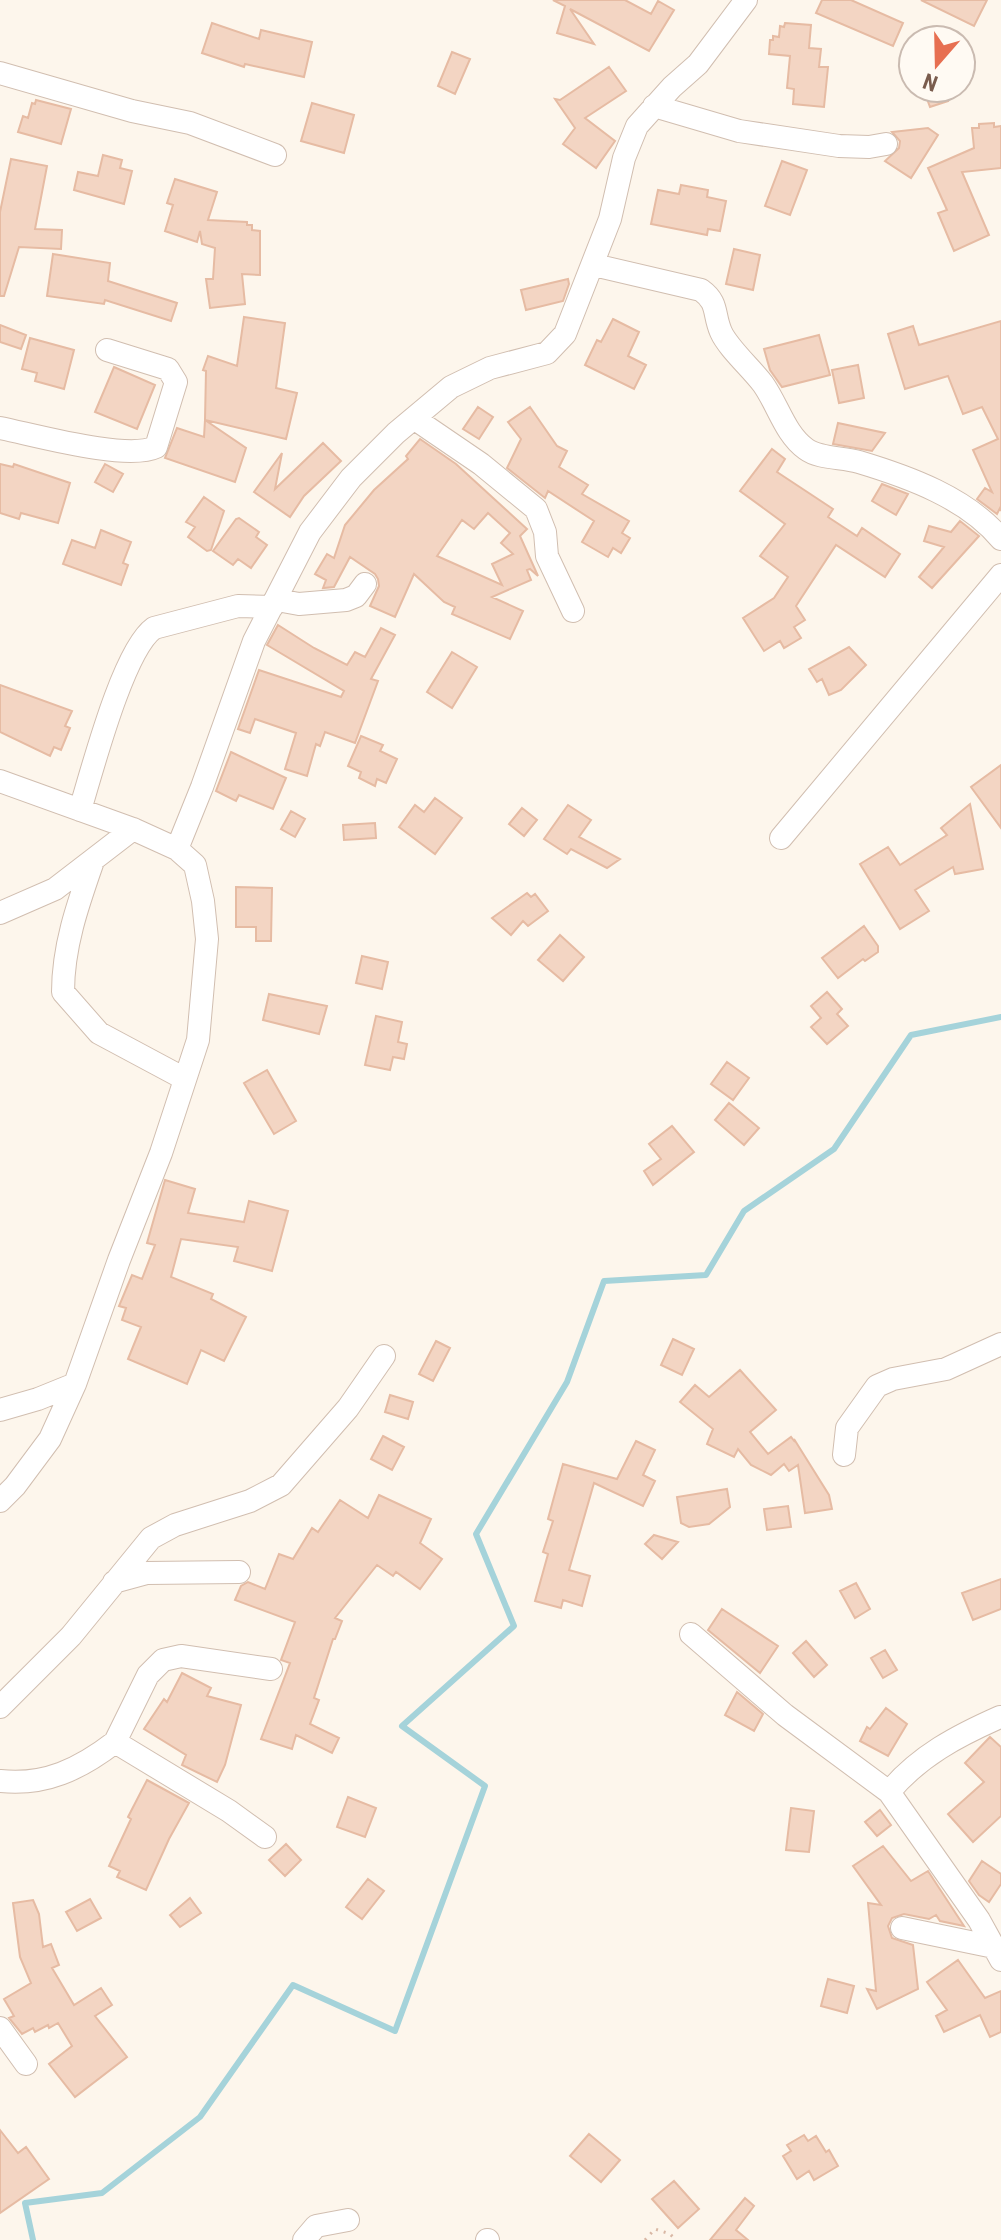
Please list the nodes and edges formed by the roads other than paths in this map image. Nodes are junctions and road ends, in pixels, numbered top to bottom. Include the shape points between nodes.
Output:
1 (741, 2) edge
2 (0, 73) edge
3 (654, 106) junction
4 (886, 144) dead end
5 (275, 155) dead end
6 (594, 265) junction
7 (107, 350) dead end
8 (415, 419) junction
9 (0, 428) edge
10 (1001, 539) edge
11 (1001, 575) edge
12 (365, 584) dead end
13 (275, 603) junction
14 (573, 611) dead end
15 (0, 781) edge
16 (80, 810) junction
17 (133, 829) junction
18 (781, 838) dead end
19 (177, 849) junction
20 (93, 861) junction
21 (0, 913) edge
22 (185, 1079) junction
23 (1001, 1344) edge
24 (384, 1356) dead end
25 (75, 1384) junction
26 (0, 1410) edge
27 (844, 1455) dead end
28 (0, 1501) edge
29 (239, 1572) dead end
30 (114, 1582) junction
31 (691, 1634) dead end
32 (271, 1669) dead end
33 (0, 1707) edge
34 (1000, 1717) edge
35 (115, 1742) junction
36 (0, 1781) edge
37 (889, 1792) junction
38 (265, 1837) dead end
39 (902, 1928) dead end
40 (997, 1954) edge
41 (0, 2028) edge
42 (26, 2064) dead end
43 (348, 2220) dead end
44 (304, 2240) edge

1 - 3 street via 698,64
2 - 5 street via 190,123
3 - 4 street via 739,131 839,146
3 - 6 street via 637,126 624,158
6 - 8 street via 565,334 547,353 490,368 451,387
6 - 10 street via 701,290 712,298 721,334 764,386 792,437 809,452 858,462 944,494
7 - 9 street via 168,369 174,376 156,447 111,449
8 - 13 street via 351,478 310,532
8 - 14 street via 536,509 547,556
11 - 18 street
12 - 13 street via 346,600
13 - 16 street via 238,606 147,634 125,673
13 - 19 street via 254,641
15 - 16 street
16 - 17 street
17 - 19 street
17 - 20 street
19 - 22 street via 195,865 207,939 198,1040
20 - 21 street via 55,889
20 - 22 street via 70,933 63,992 99,1033
22 - 25 street
23 - 27 street via 946,1369 877,1386 847,1428
24 - 30 street via 348,1408 281,1485 151,1538
25 - 26 street
25 - 28 street via 50,1439
29 - 30 street via 147,1573
30 - 33 street via 71,1636
31 - 37 street via 785,1715
32 - 35 street via 181,1656 163,1660 148,1675
34 - 37 street via 927,1755
35 - 36 street via 91,1761 44,1781
35 - 38 street
37 - 40 street
39 - 40 street
41 - 42 street
43 - 44 street via 316,2226

